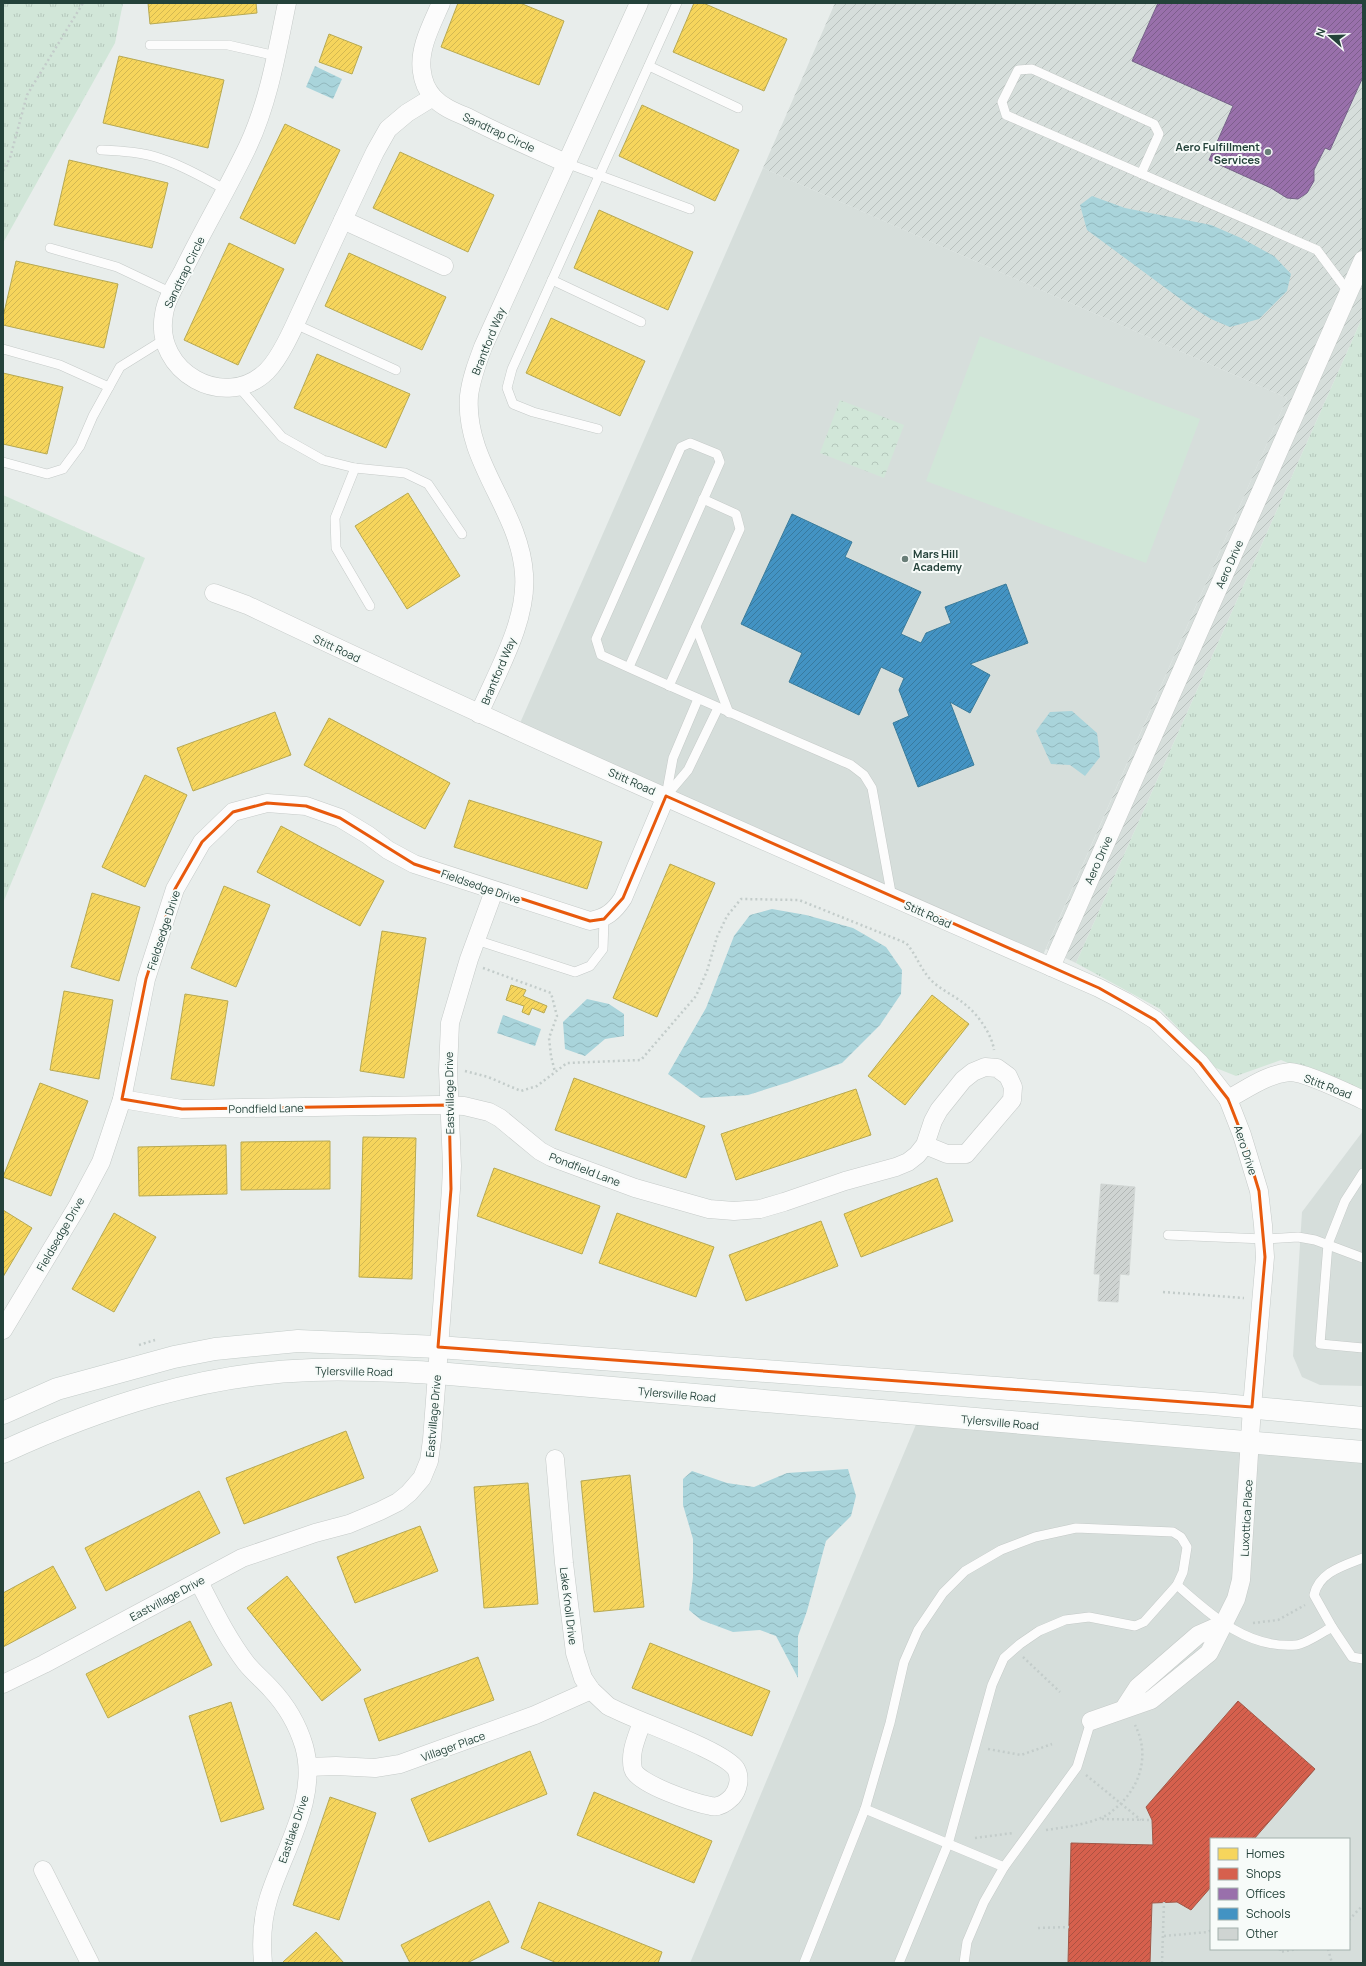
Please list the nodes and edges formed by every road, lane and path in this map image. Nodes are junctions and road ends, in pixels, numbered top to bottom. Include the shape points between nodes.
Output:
1 (83, 3) edge
2 (287, 3) edge
3 (441, 3) edge
4 (639, 3) edge
5 (677, 3) edge
6 (150, 45) dead end
7 (276, 56) junction
8 (649, 66) junction
9 (433, 97) junction
10 (738, 108) dead end
11 (101, 150) dead end
12 (566, 163) junction
13 (3, 171) edge
14 (1141, 174) junction
15 (600, 176) junction
16 (226, 190) junction
17 (690, 209) dead end
18 (343, 220) junction
19 (50, 248) dead end
20 (1363, 260) edge
21 (444, 266) dead end
22 (552, 280) junction
23 (172, 293) junction
24 (1348, 293) junction
25 (641, 322) dead end
26 (295, 324) junction
27 (165, 339) junction
28 (3, 349) edge
29 (396, 370) dead end
30 (238, 386) junction
31 (109, 387) junction
32 (598, 429) dead end
33 (3, 462) edge
34 (355, 468) junction
35 (703, 499) junction
36 (462, 534) dead end
37 (214, 593) dead end
38 (370, 606) dead end
39 (696, 627) junction
40 (629, 667) junction
41 (669, 686) junction
42 (698, 699) junction
43 (718, 708) junction
44 (729, 713) junction
45 (479, 714) junction
46 (666, 796) junction
47 (494, 891) junction
48 (892, 898) junction
49 (604, 919) junction
50 (476, 940) junction
51 (479, 967) dead end
52 (1051, 967) junction
53 (994, 1056) dead end
54 (459, 1070) dead end
55 (555, 1072) junction
56 (122, 1099) junction
57 (1228, 1099) junction
58 (1363, 1100) edge
59 (449, 1105) junction
60 (925, 1146) junction
61 (1363, 1173) edge
62 (1168, 1234) dead end
63 (1264, 1239) junction
64 (1328, 1244) junction
65 (1363, 1258) edge
66 (1163, 1292) dead end
67 (1262, 1299) junction
68 (3, 1330) edge
69 (438, 1347) junction
70 (1363, 1348) edge
71 (437, 1373) junction
72 (1252, 1407) junction
73 (3, 1413) edge
74 (1363, 1418) edge
75 (1250, 1443) junction
76 (3, 1452) edge
77 (1363, 1452) edge
78 (555, 1459) dead end
79 (1363, 1558) edge
80 (199, 1582) junction
81 (1177, 1585) junction
82 (1309, 1603) dead end
83 (1223, 1624) junction
84 (1248, 1624) dead end
85 (1332, 1627) junction
86 (1023, 1657) dead end
87 (1363, 1659) edge
88 (3, 1684) edge
89 (591, 1690) junction
90 (1060, 1692) dead end
91 (1091, 1720) joint
92 (642, 1722) junction
93 (1135, 1725) dead end
94 (1052, 1744) dead end
95 (987, 1749) dead end
96 (308, 1767) junction
97 (1083, 1772) dead end
98 (1121, 1803) junction
99 (865, 1809) junction
100 (1099, 1819) junction
101 (1141, 1820) junction
102 (1152, 1820) dead end
103 (1044, 1831) dead end
104 (1016, 1833) dead end
105 (975, 1838) dead end
106 (948, 1844) junction
107 (1004, 1868) junction
108 (44, 1870) dead end
109 (1164, 1902) dead end
110 (1363, 1905) edge
111 (1350, 1919) edge
112 (1069, 1927) dead end
113 (1038, 1928) dead end
114 (1210, 1931) edge
115 (1164, 1936) junction
116 (1328, 1950) edge
117 (90, 1963) edge
118 (264, 1963) edge
119 (804, 1963) edge
120 (899, 1963) edge
121 (964, 1963) edge
122 (1162, 1963) edge
123 (1332, 1963) edge

1 - 13 path via 27,95 10,158
2 - 7 street, Sandtrap Circle
3 - 9 street, Sandtrap Circle via 421,58 426,85
4 - 12 street, Brantford Way
5 - 8 lane
6 - 7 lane via 228,45
7 - 16 street, Sandtrap Circle via 258,120
8 - 10 lane
8 - 15 lane
9 - 12 street, Sandtrap Circle via 444,106
9 - 18 street, Sandtrap Circle via 407,113 388,129
11 - 16 lane via 132,152 162,158
12 - 15 lane
12 - 45 street, Brantford Way via 483,347 469,395 471,432 478,456 509,518 525,574 522,607 516,628
14 - 14 lane via 1006,115 1002,102 1018,70 1032,69 1154,124 1159,134
14 - 24 lane via 1317,250
15 - 17 lane
15 - 22 lane
16 - 23 street, Sandtrap Circle
18 - 21 street
18 - 26 street, Sandtrap Circle
19 - 23 lane via 117,267
20 - 24 street, Aero Drive
22 - 25 lane
22 - 32 lane via 512,369 507,388 513,404
23 - 27 street, Sandtrap Circle via 163,315
24 - 52 street, Aero Drive
26 - 29 lane
26 - 30 street, Sandtrap Circle via 269,370 260,378
27 - 30 street, Sandtrap Circle via 174,362 191,378 213,387
27 - 31 lane via 120,367
28 - 31 lane via 60,365
30 - 34 lane via 282,437 323,460
31 - 33 lane via 80,446 63,469 47,474
34 - 36 lane via 405,473 428,484
34 - 38 lane via 335,518 336,548
35 - 39 lane via 736,514 740,528
35 - 40 lane
35 - 40 lane via 720,462 717,454 690,443 681,447 596,638 602,654
37 - 45 street, Stitt Road via 248,605
39 - 41 lane
39 - 44 lane
40 - 41 lane
41 - 42 lane
42 - 43 lane
42 - 46 lane via 673,758
43 - 44 lane
43 - 46 lane via 688,770
44 - 48 lane via 851,765 864,775 872,788
45 - 46 street, Stitt Road
46 - 48 street, Stitt Road
46 - 49 street via 624,898 616,910
47 - 49 street, Fieldsedge Drive via 590,922
47 - 50 street, Eastvillage Drive
47 - 56 street, Fieldsedge Drive via 414,864 340,818 306,806 267,803 233,812 202,842 175,890 146,979
48 - 52 street, Stitt Road
49 - 50 lane via 603,949 590,966 575,972
50 - 59 street, Eastvillage Drive via 450,1023
51 - 55 path via 551,993 557,1016 550,1038
52 - 57 street, Aero Drive via 1126,1002 1155,1020 1200,1063
53 - 55 path via 993,1042 968,1006 931,981 906,944 799,900 741,900 727,916 717,937 696,996 640,1060 567,1063
54 - 55 path via 488,1077 521,1091 537,1086
56 - 59 street, Pondfield Lane via 182,1109
56 - 68 street, Fieldsedge Drive via 101,1162
57 - 58 street, Stitt Road via 1267,1078 1291,1072 1320,1081
57 - 63 street, Aero Drive via 1259,1191
59 - 60 street, Pondfield Lane via 489,1112 551,1157 635,1188 708,1209 740,1210 784,1202 896,1167 917,1155
59 - 69 street, Eastvillage Drive via 451,1189
60 - 60 street via 947,1154 966,1154 1012,1100 1013,1087 1008,1076 997,1068 985,1067 973,1072 939,1110
61 - 64 lane via 1345,1201
62 - 63 lane
63 - 64 lane via 1298,1237
63 - 67 street, Aero Drive
64 - 65 lane
64 - 70 lane via 1320,1344
66 - 67 path
67 - 72 street, Aero Drive
69 - 71 street, Eastvillage Drive
69 - 72 main road
69 - 73 main road via 298,1341 215,1349 174,1357 57,1389
71 - 75 main road, Tylersville Road
71 - 76 main road, Tylersville Road via 368,1369 312,1370 245,1376 205,1383 130,1401 55,1428
71 - 80 street, Eastvillage Drive via 429,1460 422,1478 409,1493 398,1502 349,1524 242,1558
72 - 74 main road
72 - 75 street, Luxottica Place
75 - 77 main road, Tylersville Road
75 - 83 street, Luxottica Place via 1241,1580 1236,1598
78 - 89 street, Lake Knoll Drive via 575,1653 583,1678
79 - 85 lane via 1321,1578 1316,1586 1314,1595
80 - 88 street, Eastvillage Drive
80 - 96 street, Eastlake Drive via 225,1632 246,1663 289,1712 301,1735
81 - 83 lane
81 - 99 lane via 1183,1572 1187,1547 1182,1537 1173,1532 1076,1528 1036,1537 1001,1550 965,1572 933,1606 918,1630 904,1662 890,1723
81 - 106 lane via 1144,1622 1135,1626 1089,1617 1065,1620 1039,1631 1004,1658 992,1685
82 - 84 path via 1278,1620
83 - 85 lane via 1248,1637 1297,1645
83 - 91 street, Luxottica Place via 1209,1653 1151,1700
85 - 87 lane via 1352,1657
86 - 90 path
89 - 92 street, Lake Knoll Drive via 608,1706
89 - 96 street, Villager Place via 535,1715 400,1764 375,1768
91 - 107 lane via 1077,1767
92 - 92 street, Lake Knoll Drive via 716,1753 736,1769 739,1781 735,1793 727,1803 715,1807 702,1805 642,1780 634,1770 631,1756
93 - 98 path via 1142,1738 1143,1758 1138,1779 1128,1797
94 - 95 path via 1021,1755
96 - 118 street, Eastlake Drive via 307,1788 301,1813 269,1898 263,1922
97 - 98 path
98 - 100 path via 1107,1816
98 - 101 path
99 - 106 lane
99 - 119 lane
100 - 101 path
100 - 103 path via 1087,1824
101 - 102 path
104 - 105 path
106 - 107 lane
106 - 120 lane
107 - 121 lane via 984,1902 972,1930 967,1942
108 - 117 street
109 - 115 path
110 - 111 path
112 - 113 path
114 - 115 path
115 - 122 path
116 - 123 path

